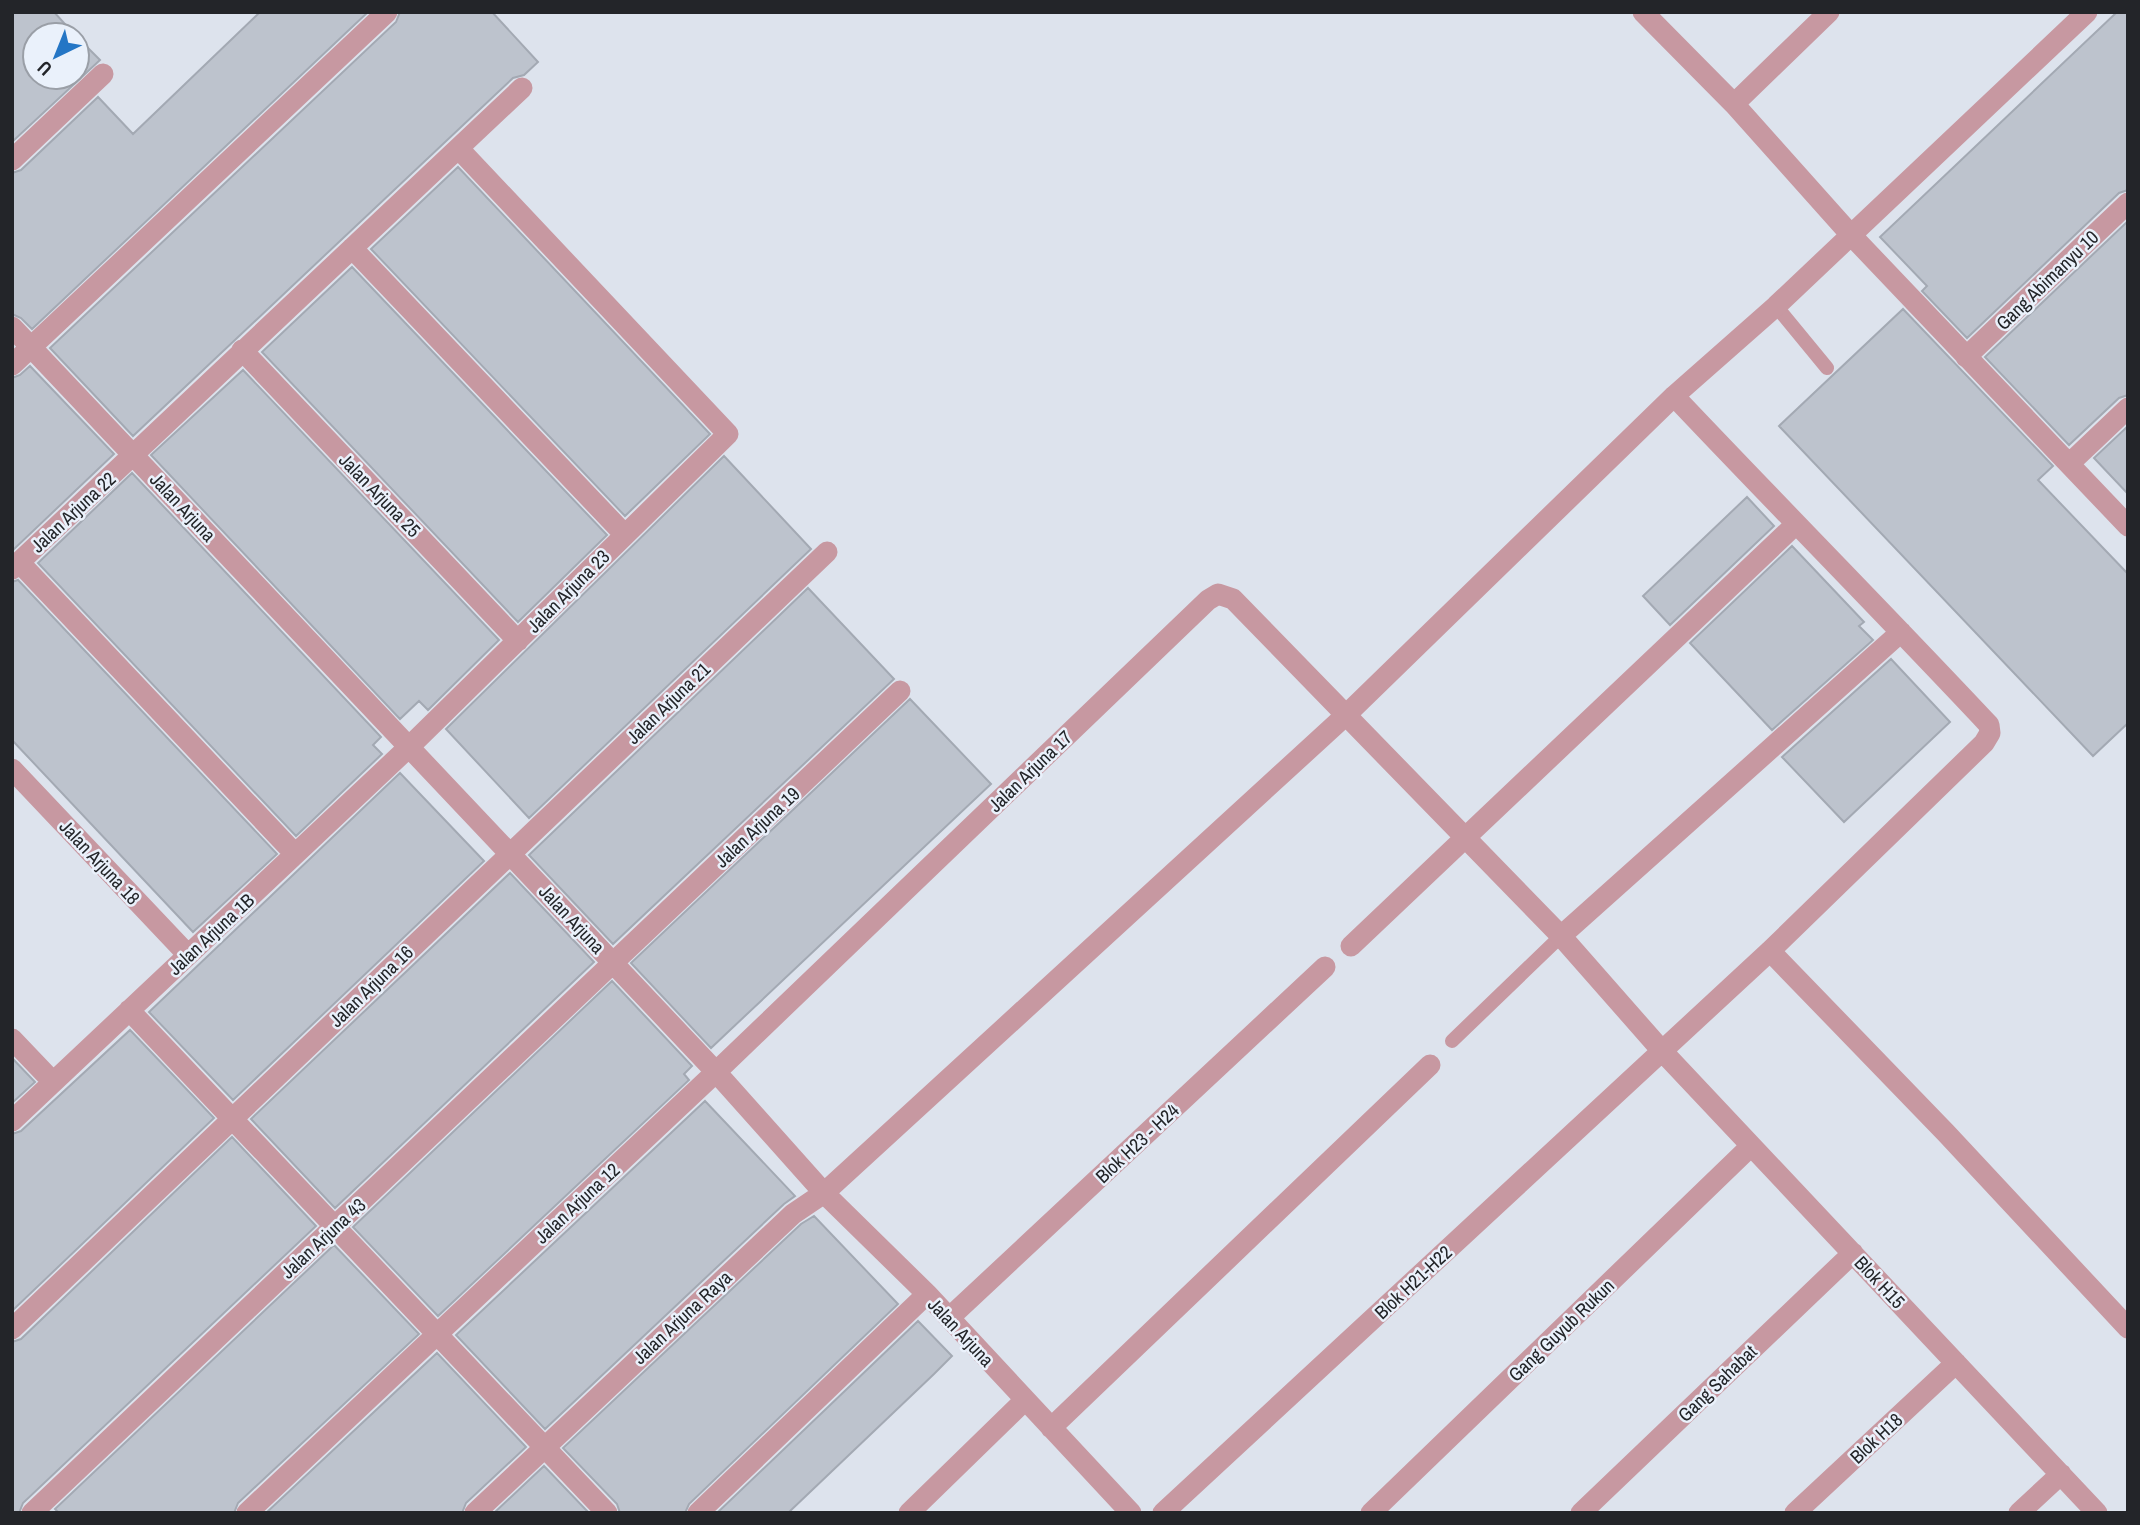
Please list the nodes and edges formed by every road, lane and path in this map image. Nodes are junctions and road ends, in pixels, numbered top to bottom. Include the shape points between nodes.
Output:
1 (387, 12) edge
2 (1643, 12) edge
3 (1829, 12) edge
4 (2087, 12) edge
5 (103, 74) dead end
6 (522, 88) dead end
7 (1734, 104) junction
8 (459, 149) junction
9 (12, 160) edge
10 (2128, 203) edge
11 (1851, 234) junction
12 (352, 248) junction
13 (1776, 306) junction
14 (12, 327) edge
15 (31, 348) junction
16 (242, 350) junction
17 (1966, 357) junction
18 (12, 365) edge
19 (1827, 368) dead end
20 (1674, 396) junction
21 (2128, 408) edge
22 (134, 455) junction
23 (2068, 464) junction
24 (1796, 525) junction
25 (2128, 526) edge
26 (625, 535) junction
27 (827, 552) dead end
28 (16, 566) edge
29 (1902, 632) junction
30 (518, 640) junction
31 (900, 691) dead end
32 (1346, 715) junction
33 (409, 747) junction
34 (12, 769) edge
35 (1465, 836) junction
36 (510, 854) junction
37 (295, 855) junction
38 (1560, 936) junction
39 (1351, 946) dead end
40 (1770, 951) junction
41 (188, 955) junction
42 (613, 962) junction
43 (1325, 967) dead end
44 (129, 1010) junction
45 (12, 1039) edge
46 (1452, 1041) dead end
47 (1662, 1052) junction
48 (1430, 1065) dead end
49 (716, 1072) junction
50 (53, 1082) junction
51 (233, 1119) junction
52 (12, 1121) edge
53 (1751, 1146) junction
54 (824, 1193) junction
55 (335, 1226) junction
56 (1853, 1253) junction
57 (927, 1294) junction
58 (949, 1318) junction
59 (2128, 1328) edge
60 (12, 1329) edge
61 (438, 1334) junction
62 (1956, 1363) junction
63 (1025, 1400) junction
64 (1051, 1428) junction
65 (544, 1446) junction
66 (2061, 1474) junction
67 (1124, 1510) edge
68 (32, 1513) edge
69 (247, 1513) edge
70 (475, 1513) edge
71 (607, 1513) edge
72 (698, 1513) edge
73 (909, 1513) edge
74 (1163, 1513) edge
75 (1371, 1513) edge
76 (1581, 1513) edge
77 (1795, 1513) edge
78 (2019, 1513) edge
79 (2096, 1513) edge

1 - 15 street
2 - 7 street
3 - 7 street
4 - 11 street, Jalan Arjuna Raya
5 - 9 street
6 - 8 street, Jalan Arjuna 22
7 - 11 street
8 - 12 street, Jalan Arjuna 22
8 - 26 street, Jalan Arjuna 23 via 728,434
10 - 17 street, Gang Abimanyu 10
11 - 13 street, Jalan Arjuna Raya
11 - 17 street
12 - 16 street, Jalan Arjuna 22
12 - 26 street
13 - 19 lane
13 - 20 street, Jalan Arjuna Raya
14 - 15 street, Jalan Arjuna
15 - 18 street
15 - 22 street, Jalan Arjuna
16 - 22 street, Jalan Arjuna 22
16 - 30 street, Jalan Arjuna 25
17 - 23 street
20 - 24 street
20 - 32 street, Jalan Arjuna Raya
21 - 23 street
22 - 28 street, Jalan Arjuna 22
22 - 33 street, Jalan Arjuna
23 - 25 street
24 - 29 street
24 - 35 street
26 - 30 street, Jalan Arjuna 23
27 - 36 street, Jalan Arjuna 21
28 - 37 street
29 - 38 street
29 - 40 street, Blok H21-H22 via 1989,725 1990,733
30 - 33 street, Jalan Arjuna 23
31 - 42 street, Jalan Arjuna 19
32 - 35 street, Blok H15
32 - 49 street, Jalan Arjuna 17 via 1233,599 1217,594
32 - 54 street, Jalan Arjuna Raya
33 - 36 street, Jalan Arjuna
33 - 37 street, Jalan Arjuna 1B
34 - 41 street, Jalan Arjuna 18
35 - 38 street, Blok H15
35 - 39 street
36 - 42 street, Jalan Arjuna
36 - 51 street, Jalan Arjuna 16
37 - 41 street, Jalan Arjuna 1B
38 - 46 lane
38 - 47 street, Blok H15
40 - 47 street, Blok H21-H22
40 - 59 street
41 - 44 street, Jalan Arjuna 1B
42 - 49 street, Jalan Arjuna
42 - 55 street, Jalan Arjuna 43
43 - 58 street, Blok H23 - H24
44 - 50 street, Jalan Arjuna 1B
44 - 51 street
45 - 50 street
47 - 53 street, Blok H15
47 - 74 street, Blok H21-H22
48 - 64 street
49 - 54 street, Jalan Arjuna
49 - 61 street, Jalan Arjuna 12
50 - 52 street, Jalan Arjuna 1B
51 - 55 street
51 - 60 street, Jalan Arjuna 16
53 - 56 street, Blok H15
53 - 75 street, Gang Guyub Rukun
54 - 57 street, Jalan Arjuna
54 - 65 street, Jalan Arjuna Raya via 793,1214
55 - 61 street
55 - 68 street, Jalan Arjuna 43
56 - 62 street, Blok H15
56 - 76 street, Gang Sahabat
57 - 58 street, Jalan Arjuna
57 - 72 street
58 - 63 street, Jalan Arjuna
61 - 65 street
61 - 69 street, Jalan Arjuna 12
62 - 66 street, Blok H15
62 - 77 street, Blok H18
63 - 64 street, Jalan Arjuna
63 - 73 street
64 - 67 street, Jalan Arjuna
65 - 70 street, Jalan Arjuna Raya
65 - 71 street
66 - 78 street
66 - 79 street, Blok H15

